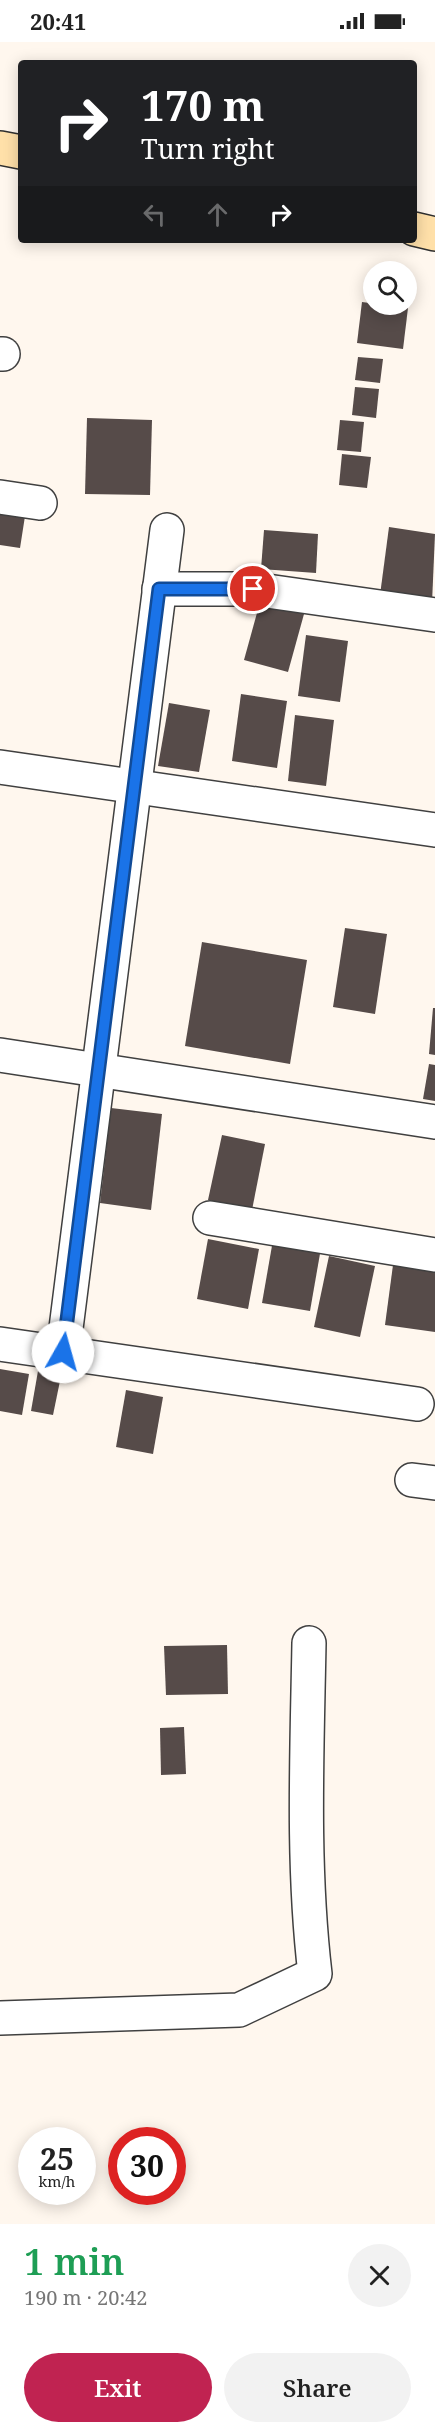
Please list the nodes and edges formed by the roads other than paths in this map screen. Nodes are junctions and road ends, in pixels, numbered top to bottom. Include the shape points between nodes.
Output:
1 (0, 148) edge
2 (18, 151) edge
3 (417, 230) edge
4 (435, 234) edge
5 (0, 497) edge
6 (40, 503) dead end
7 (167, 530) dead end
8 (159, 589) junction
9 (435, 615) edge
10 (0, 767) edge
11 (134, 786) junction
12 (435, 830) edge
13 (0, 1055) edge
14 (98, 1068) junction
15 (435, 1122) edge
16 (210, 1218) dead end
17 (435, 1255) edge
18 (0, 1344) edge
19 (63, 1352) junction
20 (417, 1404) dead end
21 (309, 1643) dead end
22 (0, 2018) edge

1 - 2 main road
3 - 4 main road
5 - 6 street
7 - 8 street
8 - 9 street via 253,589
8 - 11 street
10 - 11 street
11 - 12 street
11 - 14 street
13 - 14 street
14 - 15 street
14 - 19 street
16 - 17 street
18 - 19 street
19 - 20 street
21 - 22 street via 306,1827 315,1974 239,2010

